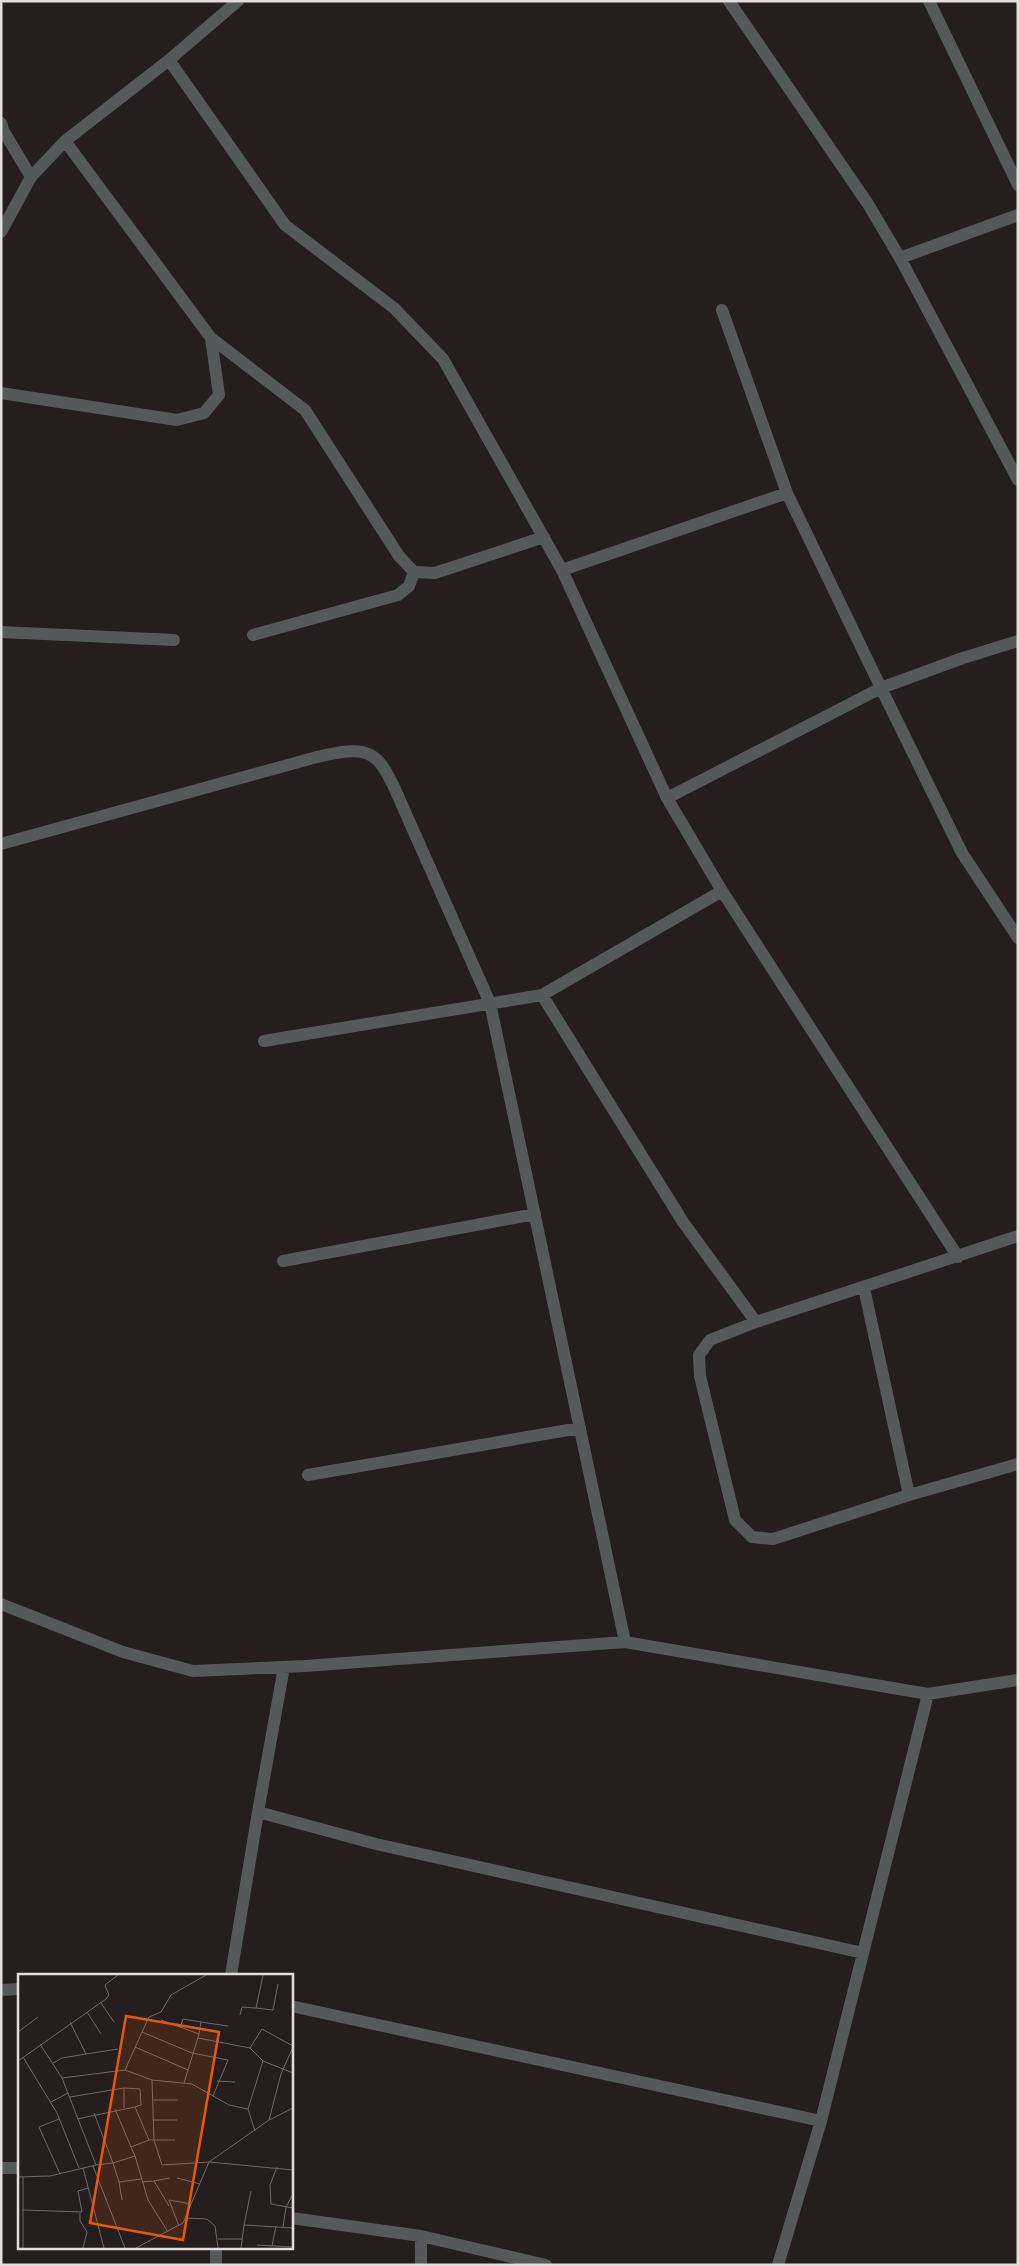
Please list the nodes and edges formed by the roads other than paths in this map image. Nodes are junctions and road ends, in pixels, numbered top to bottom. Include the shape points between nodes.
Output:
1 (238, 1) edge
2 (728, 1) edge
3 (929, 1) edge
4 (169, 60) junction
5 (1, 123) edge
6 (65, 141) junction
7 (31, 177) junction
8 (1018, 185) edge
9 (1018, 215) edge
10 (1, 232) edge
11 (900, 258) junction
12 (722, 310) dead end
13 (211, 338) junction
14 (1, 393) edge
15 (1018, 480) edge
16 (786, 493) junction
17 (544, 537) junction
18 (562, 570) junction
19 (414, 572) junction
20 (1, 632) edge
21 (253, 635) dead end
22 (174, 640) dead end
23 (1018, 641) edge
24 (881, 688) junction
25 (667, 798) junction
26 (1, 844) edge
27 (722, 891) junction
28 (1018, 938) edge
29 (542, 995) junction
30 (490, 1003) junction
31 (264, 1041) dead end
32 (535, 1214) junction
33 (1018, 1236) edge
34 (958, 1257) junction
35 (283, 1261) dead end
36 (864, 1288) junction
37 (756, 1322) junction
38 (580, 1428) junction
39 (1018, 1464) edge
40 (308, 1475) dead end
41 (908, 1495) junction
42 (1, 1604) edge
43 (625, 1642) junction
44 (284, 1667) junction
45 (1018, 1680) edge
46 (928, 1694) junction
47 (258, 1812) junction
48 (863, 1952) junction
49 (231, 1974) edge
50 (1, 1990) edge
51 (18, 1990) edge
52 (292, 2006) edge
53 (821, 2121) junction
54 (1, 2168) edge
55 (18, 2168) edge
56 (292, 2218) edge
57 (421, 2236) junction
58 (216, 2248) edge
59 (216, 2265) edge
60 (421, 2265) edge
61 (546, 2265) edge
62 (778, 2265) edge

1 - 4 street
2 - 11 street via 868,204
3 - 8 street
4 - 6 street
4 - 17 street via 285,225 394,308 443,359
5 - 7 street
6 - 7 street
6 - 13 street
7 - 10 street
9 - 11 street
11 - 15 street
12 - 16 street
13 - 14 street via 219,395 204,413 177,420
13 - 19 street via 306,410 400,556
16 - 18 street
16 - 24 street
17 - 18 street
17 - 19 street via 436,573
18 - 25 street
19 - 21 street via 409,586 398,594
20 - 22 street
23 - 24 street
24 - 25 street
24 - 28 street via 962,853
25 - 27 street
26 - 30 street via 317,757 361,752 379,762 394,787
27 - 29 street
27 - 34 street
29 - 30 street
29 - 37 street via 683,1222
30 - 31 street
30 - 32 street
32 - 35 street
32 - 38 street
33 - 34 street
34 - 36 street
36 - 37 street
36 - 41 street
37 - 41 street via 710,1340 699,1355 700,1376 735,1520 752,1537 773,1539
38 - 40 street
38 - 43 street
39 - 41 street
42 - 44 street via 123,1652 193,1671
43 - 44 street
43 - 46 street
44 - 47 street
45 - 46 street
46 - 48 street
47 - 48 street via 376,1844
47 - 49 street
48 - 53 street
50 - 51 street
52 - 53 street
53 - 62 street
54 - 55 street
56 - 57 street
57 - 60 street
57 - 61 street
58 - 59 street

